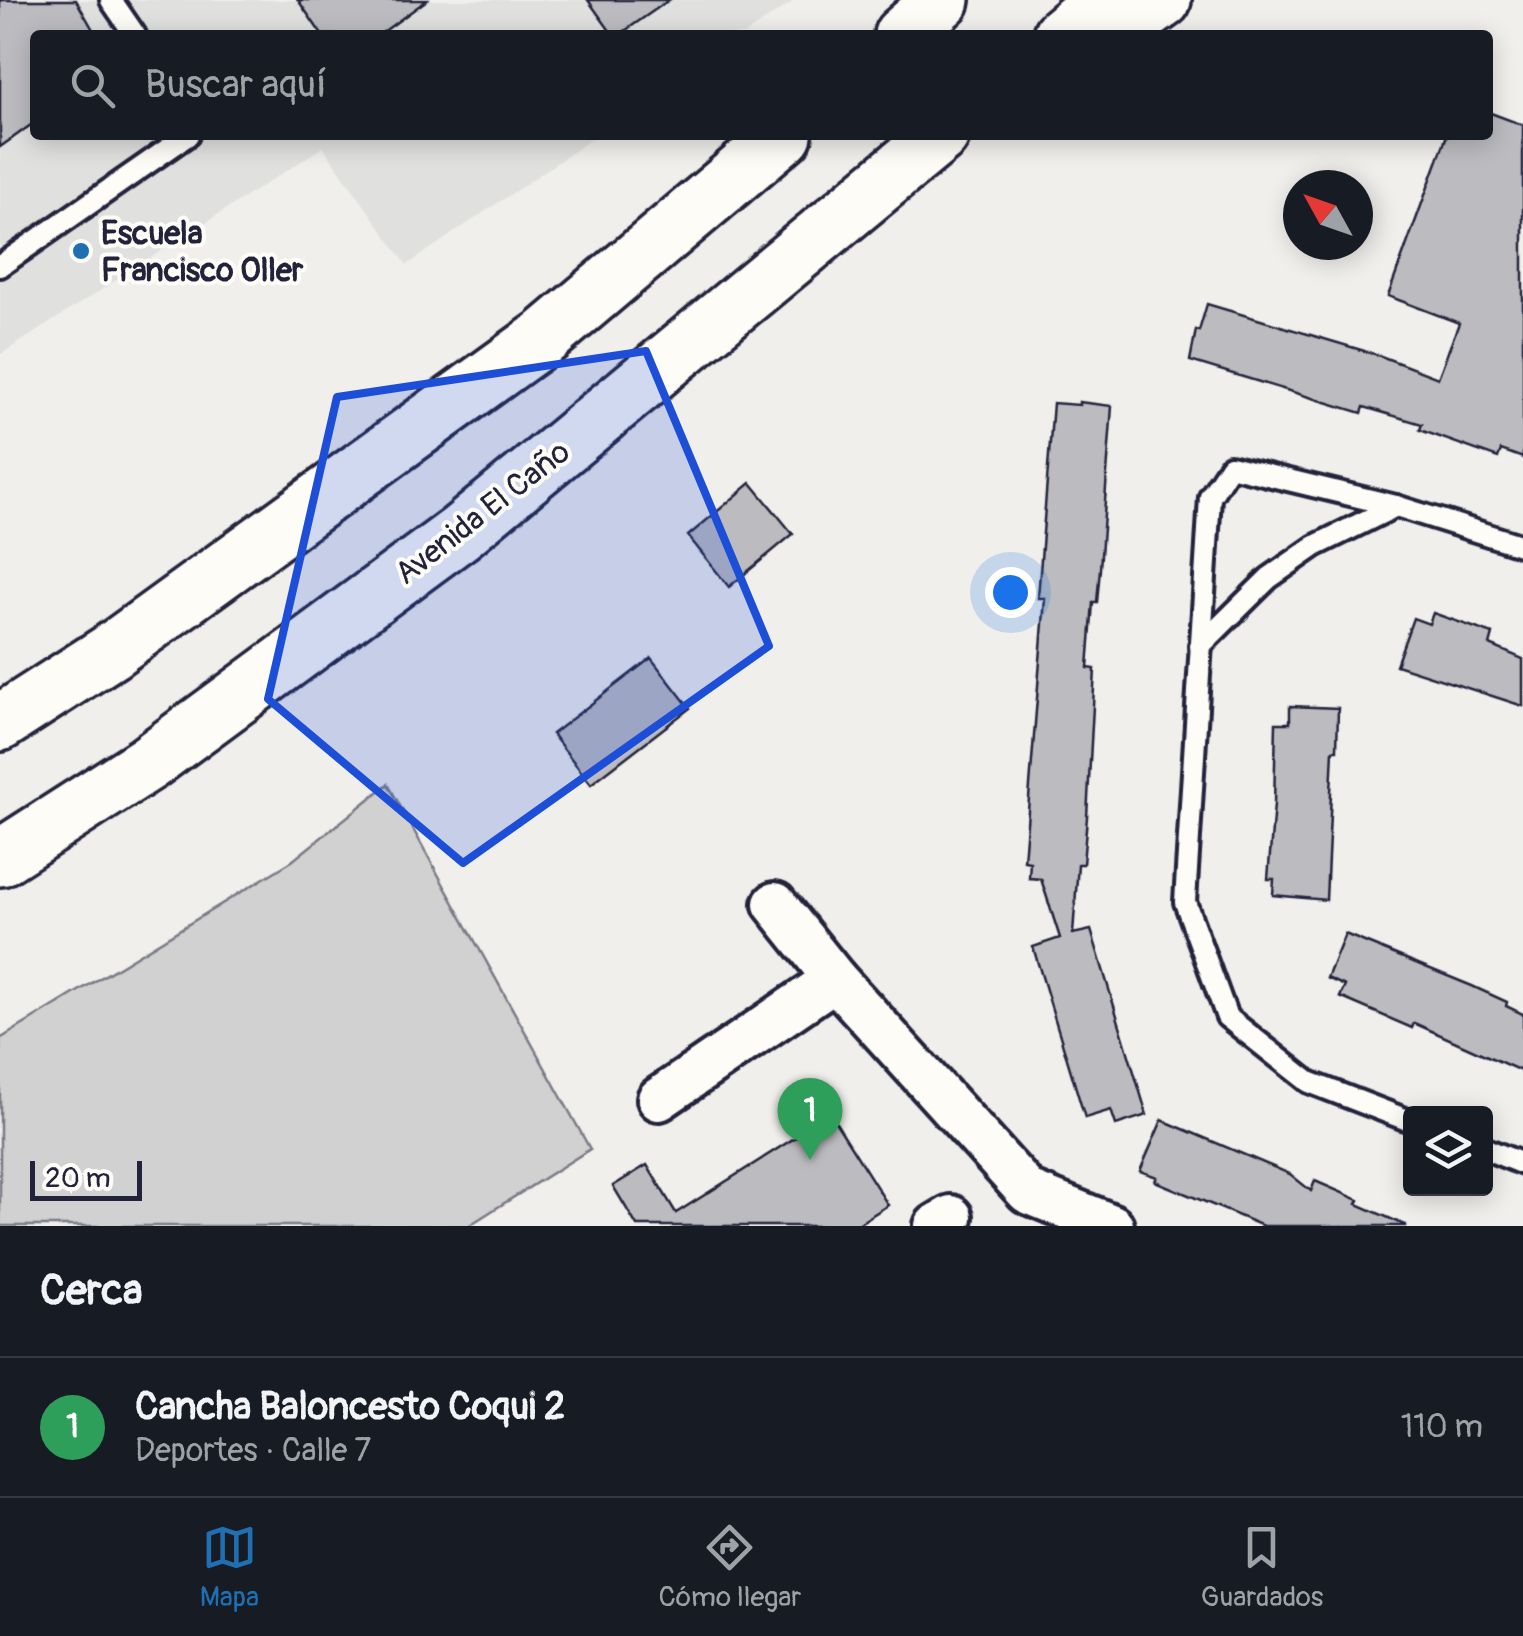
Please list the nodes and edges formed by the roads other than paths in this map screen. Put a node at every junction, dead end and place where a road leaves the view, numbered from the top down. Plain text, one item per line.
1 (111, 0) edge
2 (942, 0) edge
3 (1104, 0) edge
4 (1163, 0) edge
5 (132, 30) edge
6 (908, 30) edge
7 (1067, 30) edge
8 (1122, 30) edge
9 (181, 140) edge
10 (778, 140) edge
11 (947, 140) edge
12 (922, 151) edge
13 (0, 266) edge
14 (1396, 506) junction
15 (1523, 546) edge
16 (1200, 646) junction
17 (0, 723) edge
18 (0, 858) edge
19 (775, 904) dead end
20 (835, 979) junction
21 (659, 1099) dead end
22 (1403, 1117) edge
23 (1493, 1152) edge
24 (1523, 1164) edge
25 (1112, 1226) edge

1 - 5 lane
2 - 6 highway
3 - 7 highway
4 - 8 highway
9 - 13 lane
10 - 17 highway
11 - 12 highway, Avenida El Caño
12 - 18 highway, Avenida El Caño
14 - 15 lane
14 - 16 lane
14 - 16 lane
16 - 22 lane
19 - 20 street
20 - 21 street
20 - 25 street
23 - 24 lane

